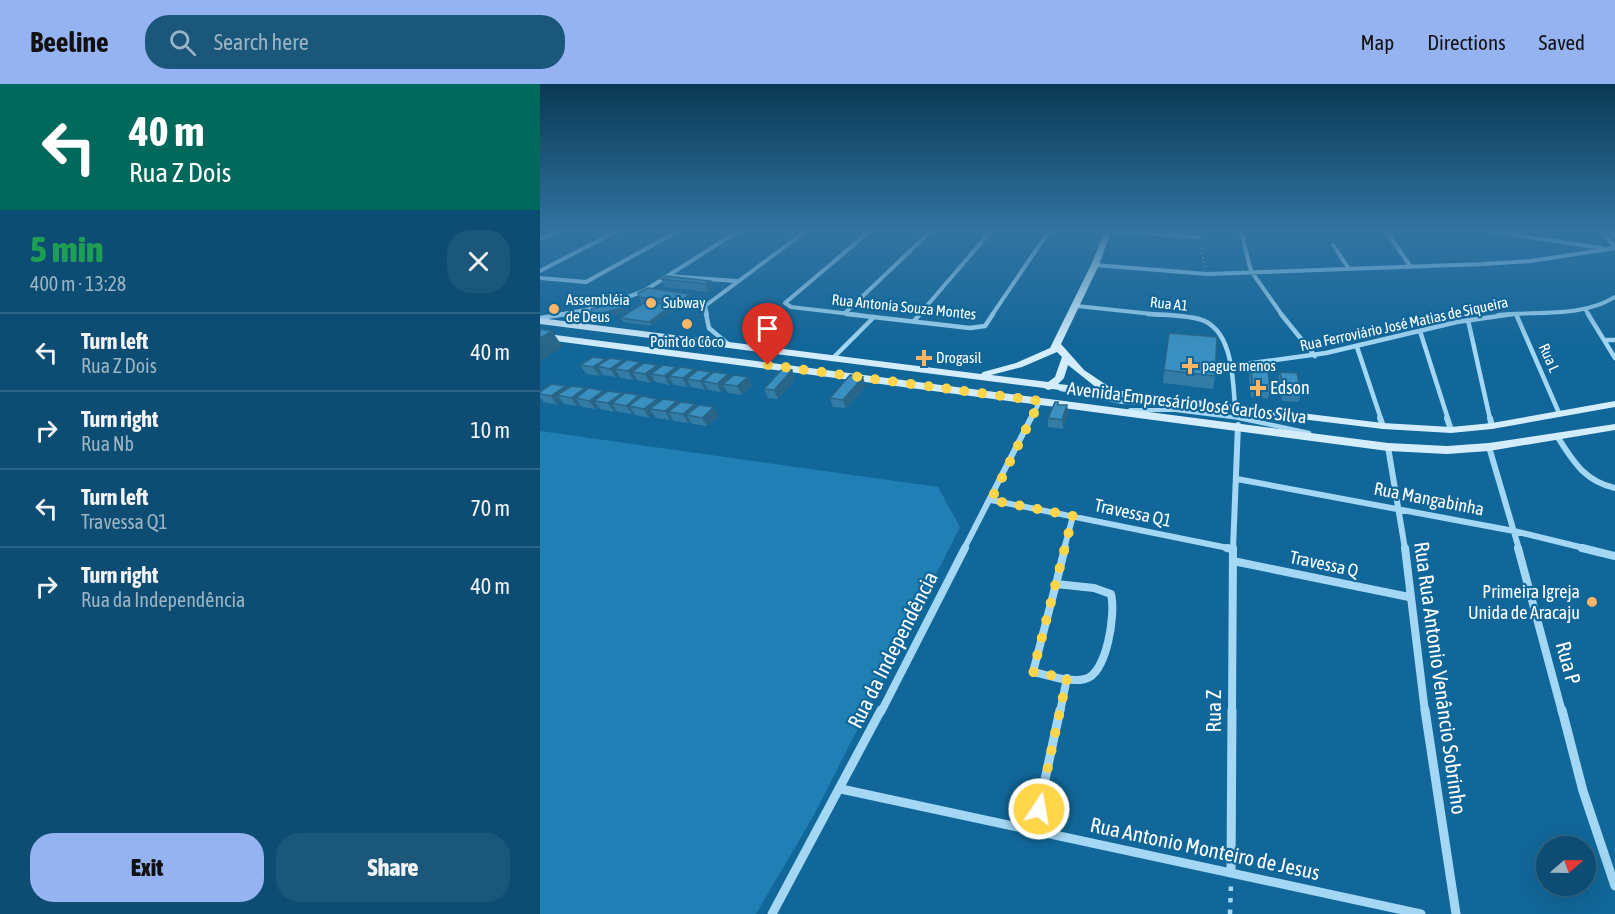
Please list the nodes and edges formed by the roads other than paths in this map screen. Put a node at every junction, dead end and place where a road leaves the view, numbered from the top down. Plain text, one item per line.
1 (608, 270) edge
2 (678, 270) edge
3 (753, 270) edge
4 (824, 270) edge
5 (890, 270) edge
6 (958, 270) edge
7 (1023, 270) edge
8 (1093, 270) edge
9 (1154, 270) edge
10 (1313, 270) edge
11 (1251, 271) junction
12 (668, 276) junction
13 (540, 278) edge
14 (737, 281) junction
15 (1615, 297) edge
16 (1077, 306) junction
17 (1585, 309) junction
18 (845, 313) junction
19 (1516, 313) junction
20 (874, 317) junction
21 (540, 319) edge
22 (1468, 320) junction
23 (914, 321) junction
24 (1420, 331) junction
25 (540, 336) edge
26 (1604, 340) junction
27 (1615, 340) edge
28 (728, 344) junction
29 (1358, 347) junction
30 (1056, 348) junction
31 (1315, 356) junction
32 (1615, 357) edge
33 (1066, 358) junction
34 (832, 359) junction
35 (1231, 366) junction
36 (978, 376) junction
37 (1049, 385) junction
38 (1116, 394) junction
39 (1040, 401) junction
40 (1197, 403) junction
41 (1615, 405) edge
42 (1235, 408) junction
43 (1125, 411) junction
44 (1559, 413) junction
45 (1238, 425) junction
46 (1383, 426) junction
47 (1492, 426) junction
48 (1615, 426) edge
49 (1451, 430) junction
50 (1557, 436) junction
51 (1326, 438) junction
52 (1388, 447) junction
53 (1489, 447) junction
54 (1237, 478) junction
55 (1615, 488) edge
56 (991, 500) junction
57 (1397, 508) junction
58 (1073, 516) junction
59 (1514, 531) junction
60 (1233, 549) junction
61 (1615, 556) edge
62 (1233, 561) junction
63 (1055, 584) junction
64 (1409, 597) junction
65 (1067, 678) junction
66 (841, 789) junction
67 (1034, 830) junction
68 (1231, 872) junction
69 (1615, 886) edge
70 (772, 914) edge
71 (1421, 914) edge
72 (1456, 914) edge

1 - 13 street
2 - 12 street
3 - 14 street
4 - 18 street, Rua Antonia Souza Montes
5 - 18 street
6 - 23 street
7 - 23 street, Rua Antonia Souza Montes
8 - 16 main road
9 - 11 street
10 - 11 street
11 - 31 street
12 - 14 street
12 - 21 street
14 - 28 street
15 - 17 street, Rua Ferroviário José Matias de Siqueira
16 - 30 main road
16 - 35 street, Rua A1
17 - 19 street, Rua Ferroviário José Matias de Siqueira
17 - 26 street
18 - 20 street, Rua Antonia Souza Montes
19 - 22 street, Rua Ferroviário José Matias de Siqueira
19 - 44 street, Rua L
20 - 23 street, Rua Antonia Souza Montes
20 - 34 street
21 - 28 main road, Avenida Empresário José Carlos Silva
22 - 24 street, Rua Ferroviário José Matias de Siqueira
22 - 47 street
24 - 29 street, Rua Ferroviário José Matias de Siqueira
24 - 49 street
25 - 39 main road, Avenida Empresário José Carlos Silva
26 - 27 street
26 - 32 street
28 - 34 main road, Avenida Empresário José Carlos Silva
29 - 31 street, Rua Ferroviário José Matias de Siqueira
29 - 46 street
30 - 33 main road
30 - 36 main road
31 - 35 street, Rua Ferroviário José Matias de Siqueira
33 - 37 main road
33 - 38 main road
34 - 36 main road, Avenida Empresário José Carlos Silva
35 - 42 street, Rua A1
36 - 37 main road, Avenida Empresário José Carlos Silva
37 - 38 main road, Avenida Empresário José Carlos Silva
37 - 39 main road
37 - 40 lane
38 - 40 main road, Avenida Empresário José Carlos Silva
39 - 43 main road, Avenida Empresário José Carlos Silva
39 - 56 street, Rua da Independência
40 - 42 main road, Avenida Empresário José Carlos Silva
41 - 44 main road, Avenida Empresário José Carlos Silva
42 - 46 main road, Avenida Empresário José Carlos Silva
43 - 45 main road, Avenida Empresário José Carlos Silva
43 - 51 lane
44 - 47 main road, Avenida Empresário José Carlos Silva
45 - 51 main road, Avenida Empresário José Carlos Silva
45 - 54 street
46 - 49 main road, Avenida Empresário José Carlos Silva
47 - 49 main road, Avenida Empresário José Carlos Silva
48 - 50 main road, Avenida Empresário José Carlos Silva
50 - 53 main road, Avenida Empresário José Carlos Silva
50 - 55 street
51 - 52 main road, Avenida Empresário José Carlos Silva
52 - 53 main road, Avenida Empresário José Carlos Silva
52 - 57 street, Rua Rua Antonio Venâncio Sobrinho
53 - 59 street, Rua P
54 - 57 street, Rua Mangabinha
54 - 60 street
56 - 58 street, Travessa Q1
56 - 66 street, Rua da Independência
57 - 59 street, Rua Mangabinha
57 - 64 street, Rua Rua Antonio Venâncio Sobrinho
58 - 60 street, Travessa Q1
58 - 63 street
59 - 61 street, Rua Mangabinha
59 - 69 street, Rua P
60 - 62 street, Rua Z
62 - 64 street, Travessa Q
62 - 68 street, Rua Z
63 - 65 street
63 - 65 street
64 - 72 street, Rua Rua Antonio Venâncio Sobrinho
65 - 67 street
66 - 67 street, Rua Antonio Monteiro de Jesus
66 - 70 street, Rua da Independência
67 - 68 street, Rua Antonio Monteiro de Jesus
68 - 71 street, Rua Antonio Monteiro de Jesus

